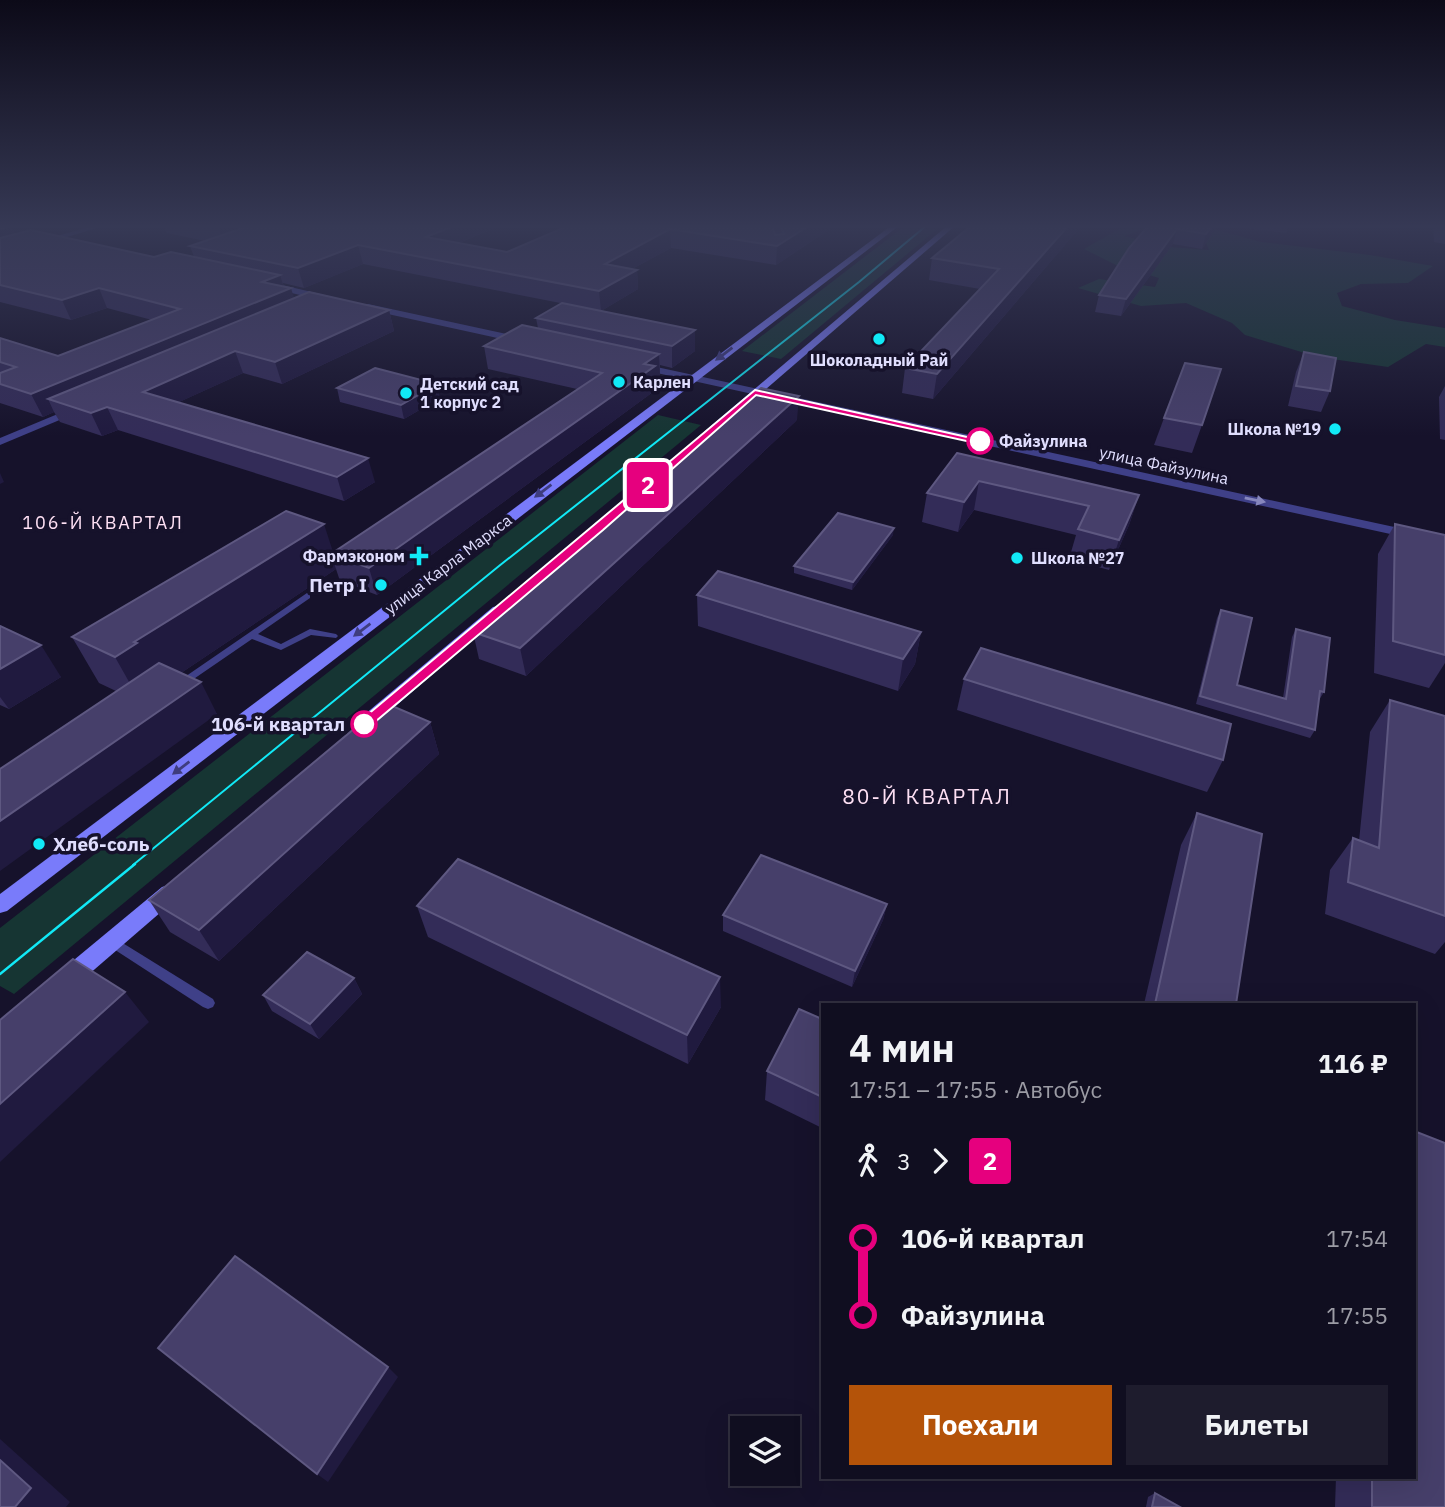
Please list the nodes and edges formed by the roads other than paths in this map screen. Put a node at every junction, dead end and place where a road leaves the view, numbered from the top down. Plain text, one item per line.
1 (315, 295) edge
2 (802, 295) edge
3 (869, 295) edge
4 (332, 299) junction
5 (345, 302) edge
6 (357, 305) edge
7 (316, 306) edge
8 (531, 343) edge
9 (630, 365) edge
10 (692, 378) junction
11 (755, 392) junction
12 (85, 405) edge
13 (0, 442) edge
14 (691, 448) edge
15 (1445, 542) edge
16 (307, 596) dead end
17 (513, 598) edge
18 (251, 635) junction
19 (333, 636) dead end
20 (174, 688) edge
21 (354, 733) edge
22 (186, 878) edge
23 (0, 905) edge
24 (113, 942) junction
25 (51, 992) edge
26 (208, 1003) dead end

1 - 4 street
2 -> 10 main road, улица Карла Маркса
3 - 11 main road
4 - 5 street
4 - 7 street
6 - 8 street
9 - 10 street, улица Файзулина
10 - 11 street, улица Файзулина
10 -> 23 main road, улица Карла Маркса
11 - 14 main road
11 -> 15 street, улица Файзулина
12 - 13 street
16 - 18 lane
17 - 21 main road
18 - 19 lane
18 - 20 lane
22 - 24 main road
24 - 25 main road
24 - 26 lane

